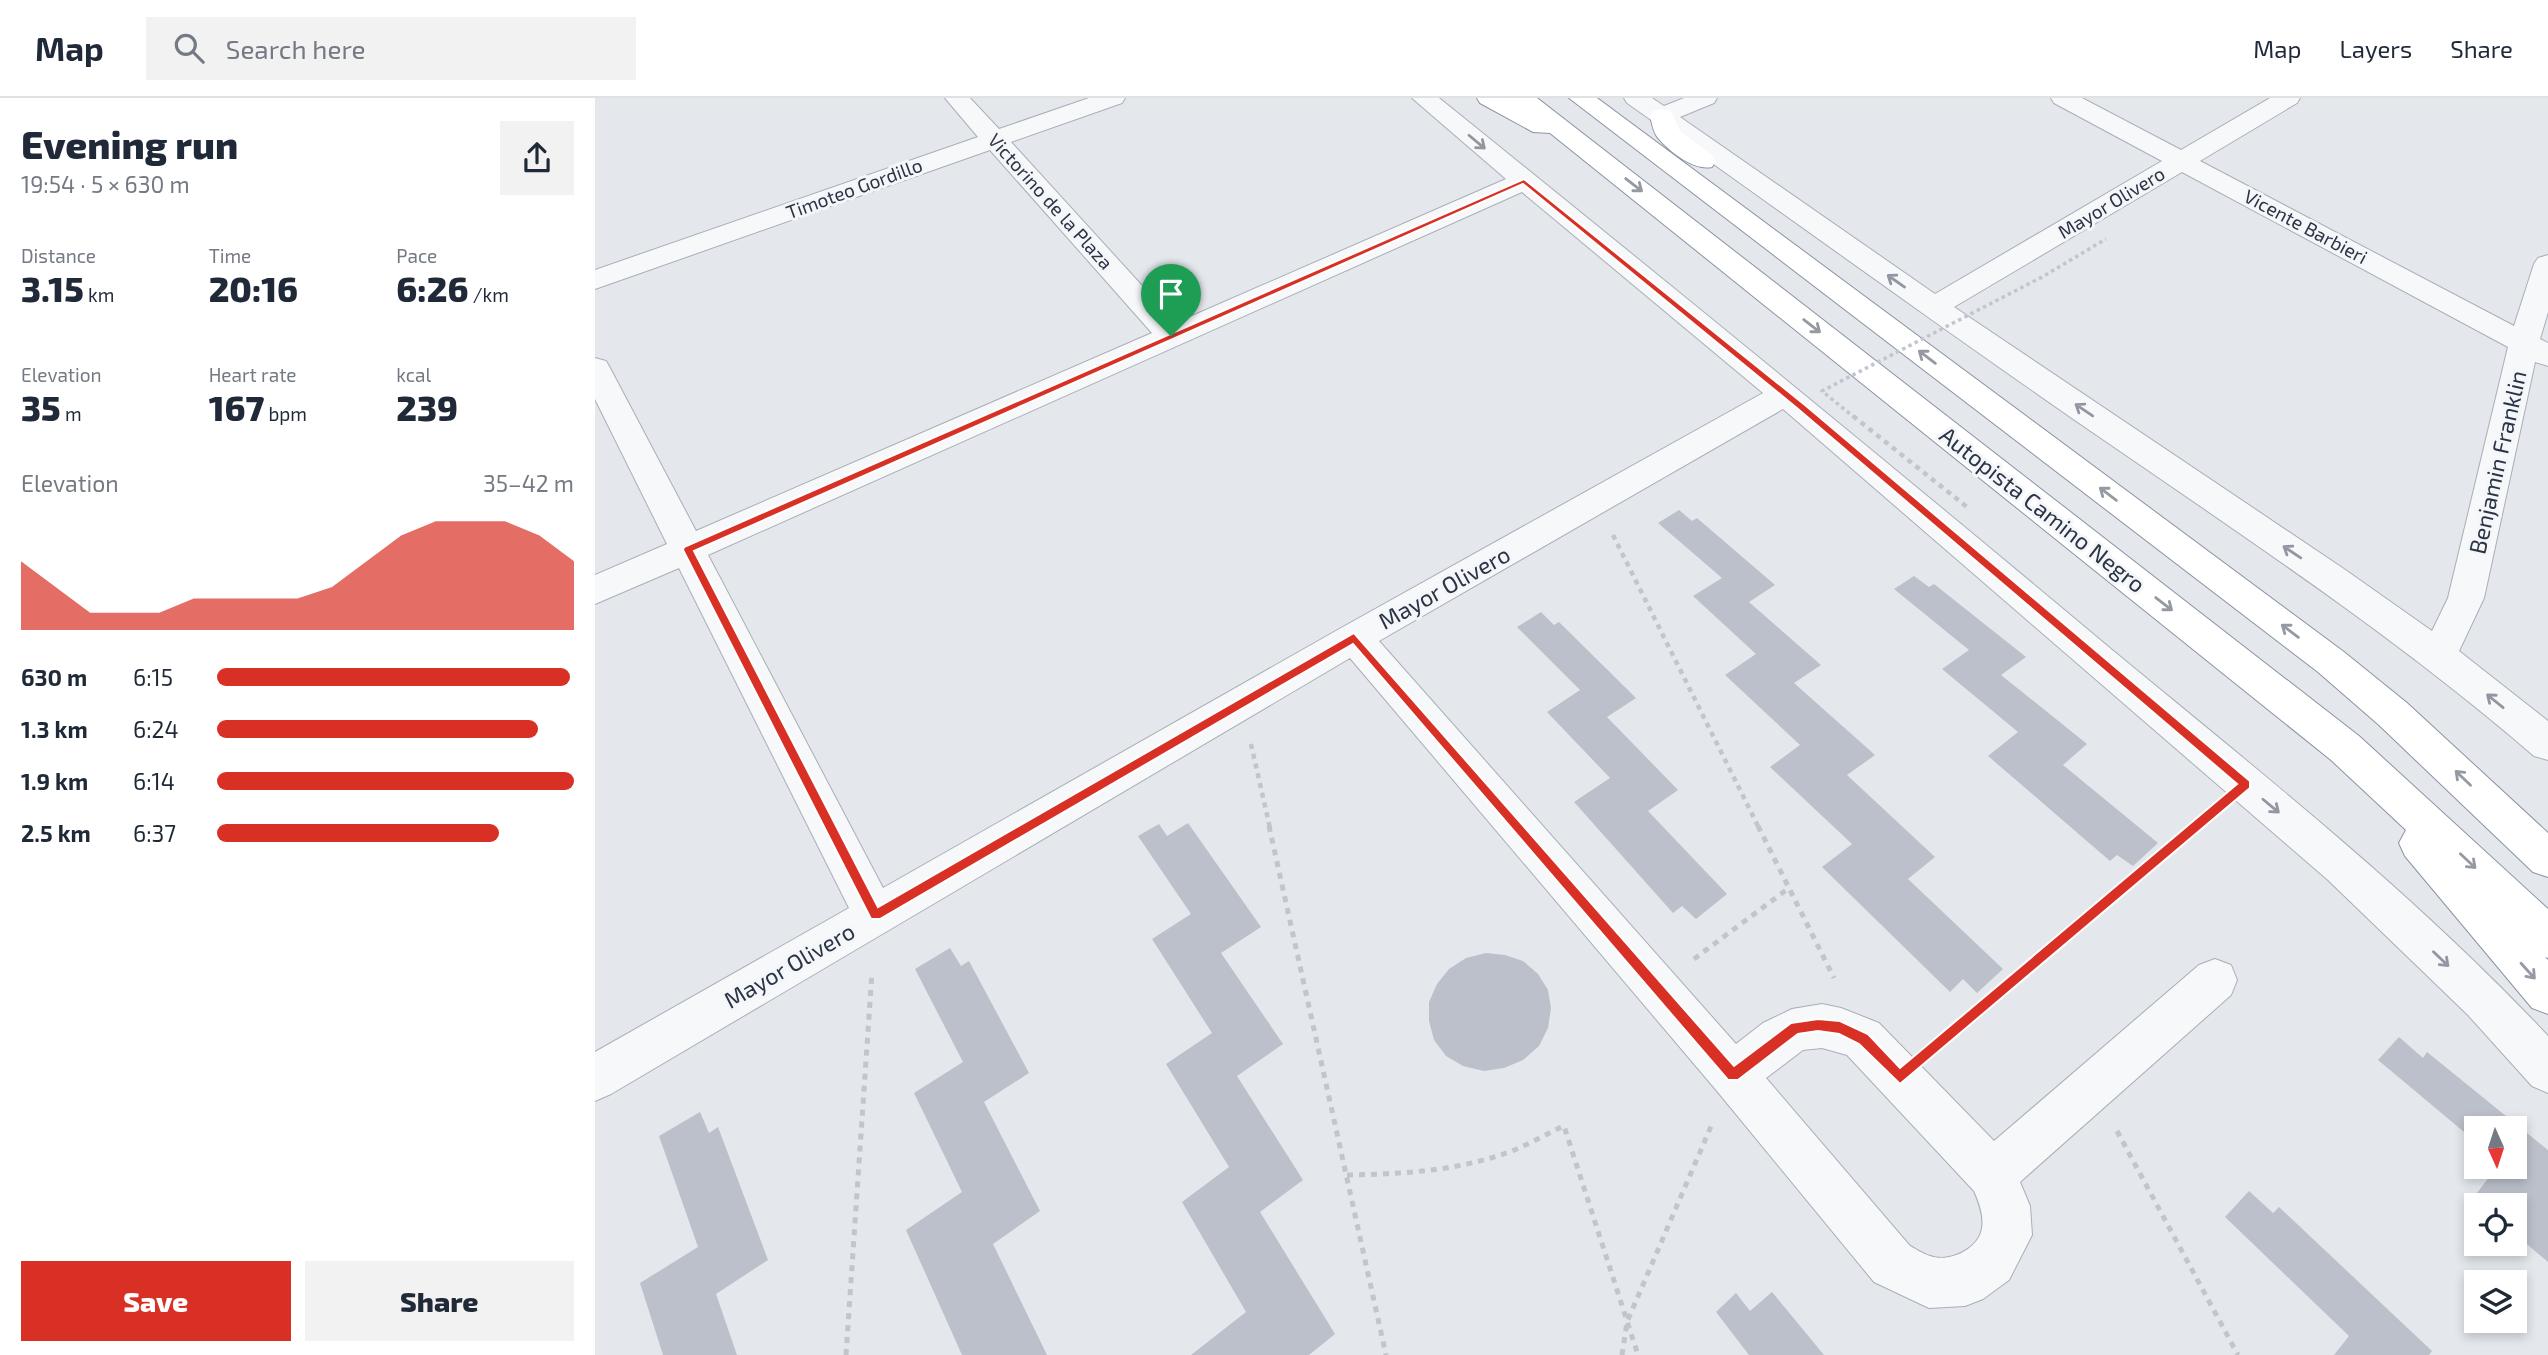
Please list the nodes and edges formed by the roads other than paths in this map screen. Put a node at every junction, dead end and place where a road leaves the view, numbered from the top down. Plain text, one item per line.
1 (957, 98) edge
2 (1113, 98) edge
3 (1425, 98) edge
4 (1489, 98) edge
5 (1522, 98) edge
6 (1581, 98) edge
7 (1636, 98) edge
8 (1705, 98) edge
9 (2063, 98) edge
10 (2288, 98) edge
11 (1662, 116) junction
12 (995, 138) junction
13 (1597, 156) junction
14 (2183, 160) junction
15 (1524, 181) junction
16 (2548, 264) edge
17 (595, 280) edge
18 (1933, 307) junction
19 (1875, 318) junction
20 (1171, 336) junction
21 (2536, 349) edge
22 (595, 368) edge
23 (1785, 394) junction
24 (688, 550) junction
25 (595, 590) edge
26 (1354, 638) junction
27 (2438, 656) junction
28 (2548, 744) edge
29 (2345, 748) junction
30 (2548, 859) edge
31 (876, 915) junction
32 (2548, 938) edge
33 (2215, 981) dead end
34 (2548, 993) edge
35 (2548, 1070) edge
36 (1733, 1075) junction
37 (595, 1078) edge
38 (1992, 1174) junction

1 - 12 street, Victorino de la Plaza
2 - 12 street, Timoteo Gordillo
3 -> 15 street
4 - 13 highway
5 - 13 highway, Autopista Camino Negro
6 - 19 highway
7 - 11 street
8 - 11 street
9 - 14 street, Vicente Barbieri
10 - 14 street, Mayor Olivero
18 -> 11 street
11 - 19 highway
12 - 17 street, Timoteo Gordillo
12 - 20 street, Victorino de la Plaza
13 -> 29 highway, Autopista Camino Negro
14 - 18 street, Mayor Olivero
14 - 21 street, Vicente Barbieri
15 - 20 street
15 - 23 street
16 - 21 street, Benjamin Franklin
27 -> 18 street
30 -> 19 highway
20 - 24 street
21 - 27 street, Benjamin Franklin
22 - 24 street
23 - 26 street, Mayor Olivero
23 -> 35 street
24 - 25 street
24 - 31 street
26 - 31 street, Mayor Olivero
26 - 36 street
28 -> 27 street
29 -> 32 highway, Autopista Camino Negro
29 -> 34 highway
31 - 37 street, Mayor Olivero
33 - 38 street
36 - 38 street
36 - 38 street

